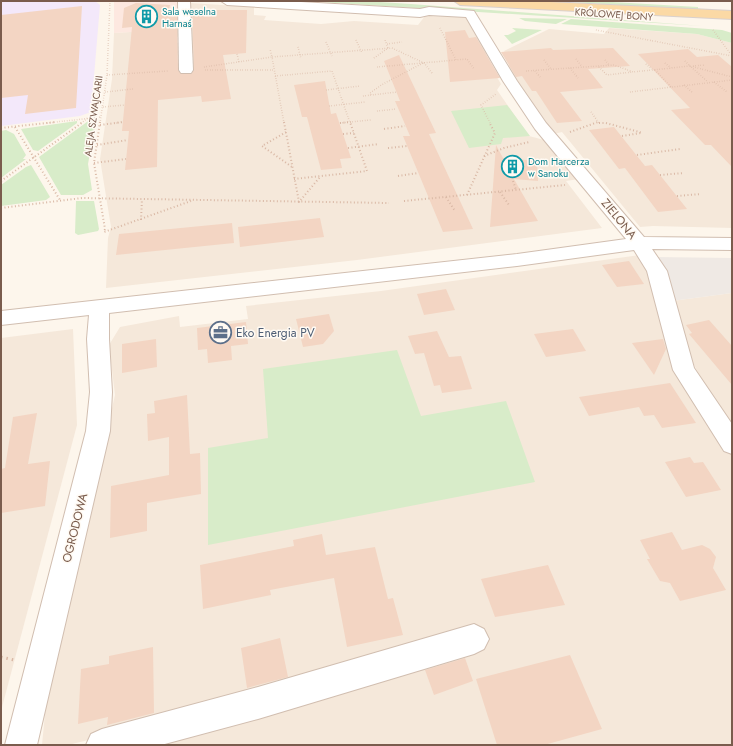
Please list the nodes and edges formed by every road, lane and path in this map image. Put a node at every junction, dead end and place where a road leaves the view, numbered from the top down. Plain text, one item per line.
1 (110, 1) edge
2 (184, 1) edge
3 (227, 1) edge
4 (460, 1) edge
5 (497, 3) junction
6 (731, 17) edge
7 (709, 24) junction
8 (439, 26) dead end
9 (732, 26) edge
10 (596, 30) dead end
11 (356, 40) dead end
12 (385, 40) dead end
13 (326, 42) dead end
14 (402, 42) dead end
15 (387, 44) junction
16 (298, 47) dead end
17 (388, 48) junction
18 (270, 49) dead end
19 (361, 50) junction
20 (330, 52) junction
21 (362, 53) dead end
22 (237, 54) dead end
23 (300, 55) junction
24 (731, 55) edge
25 (332, 56) dead end
26 (272, 57) junction
27 (374, 58) dead end
28 (301, 59) dead end
29 (576, 59) dead end
30 (456, 60) junction
31 (544, 60) dead end
32 (605, 60) dead end
33 (685, 61) dead end
34 (207, 62) dead end
35 (238, 62) junction
36 (424, 63) junction
37 (665, 63) dead end
38 (646, 64) dead end
39 (610, 65) junction
40 (705, 65) dead end
41 (208, 66) junction
42 (599, 66) junction
43 (690, 66) junction
44 (377, 67) dead end
45 (582, 67) junction
46 (570, 68) junction
47 (671, 68) junction
48 (474, 69) dead end
49 (552, 69) junction
50 (186, 70) joint
51 (535, 70) junction
52 (654, 70) junction
53 (633, 72) junction
54 (432, 73) dead end
55 (523, 74) dead end
56 (275, 76) junction
57 (732, 77) edge
58 (541, 78) dead end
59 (578, 78) dead end
60 (732, 80) edge
61 (708, 82) junction
62 (714, 82) junction
63 (684, 85) junction
64 (360, 86) dead end
65 (133, 88) dead end
66 (673, 88) junction
67 (338, 89) junction
68 (326, 90) dead end
69 (500, 91) dead end
70 (105, 92) junction
71 (397, 92) dead end
72 (630, 92) dead end
73 (727, 92) dead end
74 (693, 93) dead end
75 (371, 95) junction
76 (363, 96) dead end
77 (365, 102) dead end
78 (125, 105) dead end
79 (343, 105) junction
80 (330, 106) dead end
81 (103, 107) junction
82 (396, 109) dead end
83 (377, 111) dead end
84 (591, 112) dead end
85 (101, 116) junction
86 (88, 118) junction
87 (371, 120) dead end
88 (123, 122) dead end
89 (350, 122) junction
90 (340, 123) dead end
91 (599, 123) junction
92 (100, 124) junction
93 (1, 125) edge
94 (405, 126) dead end
95 (14, 127) junction
96 (2, 128) edge
97 (384, 129) dead end
98 (286, 132) junction
99 (354, 133) junction
100 (568, 133) dead end
101 (343, 134) dead end
102 (622, 136) dead end
103 (128, 140) dead end
104 (532, 141) dead end
105 (379, 144) dead end
106 (97, 145) junction
107 (359, 146) junction
108 (407, 146) dead end
109 (348, 148) dead end
110 (388, 148) dead end
111 (680, 150) dead end
112 (637, 155) dead end
113 (484, 156) junction
114 (33, 158) junction
115 (126, 159) dead end
116 (94, 163) junction
117 (292, 168) junction
118 (418, 173) dead end
119 (684, 173) dead end
120 (660, 175) dead end
121 (398, 176) dead end
122 (320, 177) junction
123 (294, 179) junction
124 (1, 181) edge
125 (513, 181) dead end
126 (588, 182) junction
127 (516, 190) junction
128 (500, 192) junction
129 (701, 194) dead end
130 (467, 195) junction
131 (677, 196) dead end
132 (446, 197) junction
133 (100, 198) junction
134 (142, 199) junction
135 (60, 200) junction
136 (193, 200) junction
137 (404, 201) dead end
138 (299, 202) junction
139 (389, 203) dead end
140 (509, 205) dead end
141 (1, 208) edge
142 (455, 211) dead end
143 (141, 220) junction
144 (732, 244) edge
145 (642, 248) junction
146 (99, 308) junction
147 (1, 318) edge
148 (732, 444) edge
149 (474, 640) dead end
150 (1, 657) edge
151 (19, 661) dead end
152 (21, 745) edge
153 (102, 745) edge

1 - 70 path, ALEJA SZWAJCARII
2 - 50 street
3 - 126 street, ZIELONA
4 - 5 main road, KRÓLOWEJ BONY
5 - 6 main road, KRÓLOWEJ BONY
5 - 7 main road, KRÓLOWEJ BONY
6 - 7 main road, KRÓLOWEJ BONY
7 - 9 main road
7 - 24 path
8 - 30 path
10 - 24 path
11 - 19 path
12 - 15 path
13 - 20 path
14 - 15 path
15 - 17 path
16 - 23 path
17 - 19 path
17 - 27 path
17 - 36 path
18 - 26 path
19 - 20 path
19 - 21 path
20 - 23 path
20 - 25 path
22 - 35 path
23 - 26 path
23 - 28 path
26 - 35 path
26 - 56 path
29 - 45 path
30 - 36 path
30 - 48 path
31 - 49 path
32 - 39 path
33 - 43 path
34 - 41 path
35 - 41 path
36 - 44 path
36 - 54 path
36 - 75 path
37 - 47 path
38 - 52 path
39 - 42 path
39 - 53 path
40 - 43 path
41 - 50 path
42 - 45 path
42 - 53 path
43 - 47 path
43 - 57 path
43 - 61 path
45 - 46 path
46 - 49 path
46 - 59 path
47 - 52 path
49 - 51 path
51 - 55 path
51 - 58 path
52 - 53 path
52 - 66 path
56 - 67 path
56 - 98 path
60 - 62 path
61 - 62 path
61 - 63 path
62 - 73 path
63 - 66 path
63 - 74 path
64 - 67 path
65 - 70 path
66 - 72 path
67 - 68 path
67 - 79 path
69 - 113 path
70 - 81 path, ALEJA SZWAJCARII
71 - 75 path
75 - 76 path
77 - 79 path
78 - 81 path
79 - 80 path
79 - 89 path
81 - 85 path, ALEJA SZWAJCARII
82 - 83 path
84 - 91 path
85 - 86 path
85 - 92 path, ALEJA SZWAJCARII
86 - 95 path
86 - 114 path
87 - 89 path
88 - 92 path
89 - 90 path
89 - 99 path
91 - 100 path
91 - 102 path
92 - 106 path, ALEJA SZWAJCARII
93 - 96 path
94 - 97 path
95 - 96 path
95 - 114 path
98 - 117 path
98 - 117 path
99 - 101 path
99 - 107 path
103 - 106 path
104 - 113 path
105 - 107 path
106 - 116 path, ALEJA SZWAJCARII
107 - 109 path
107 - 122 path
108 - 110 path
111 - 112 path
113 - 130 path
114 - 124 path
114 - 135 path
115 - 116 path
116 - 133 path, ALEJA SZWAJCARII
117 - 123 path
118 - 121 path
119 - 120 path
122 - 123 path
122 - 138 path
123 - 138 path
125 - 127 path
126 - 127 path
126 - 145 street, ZIELONA
127 - 128 path
128 - 130 path
128 - 140 path
129 - 131 path
130 - 132 path
132 - 137 path
132 - 142 path
133 - 134 path
133 - 135 path
133 - 143 path, ALEJA SZWAJCARII
134 - 136 path
134 - 143 path
135 - 141 path
136 - 138 path
136 - 143 path
138 - 139 path
144 - 145 street
145 - 146 street
145 - 148 street, ZIELONA
146 - 147 street
146 - 152 street, OGRODOWA
149 - 153 street
150 - 151 path

